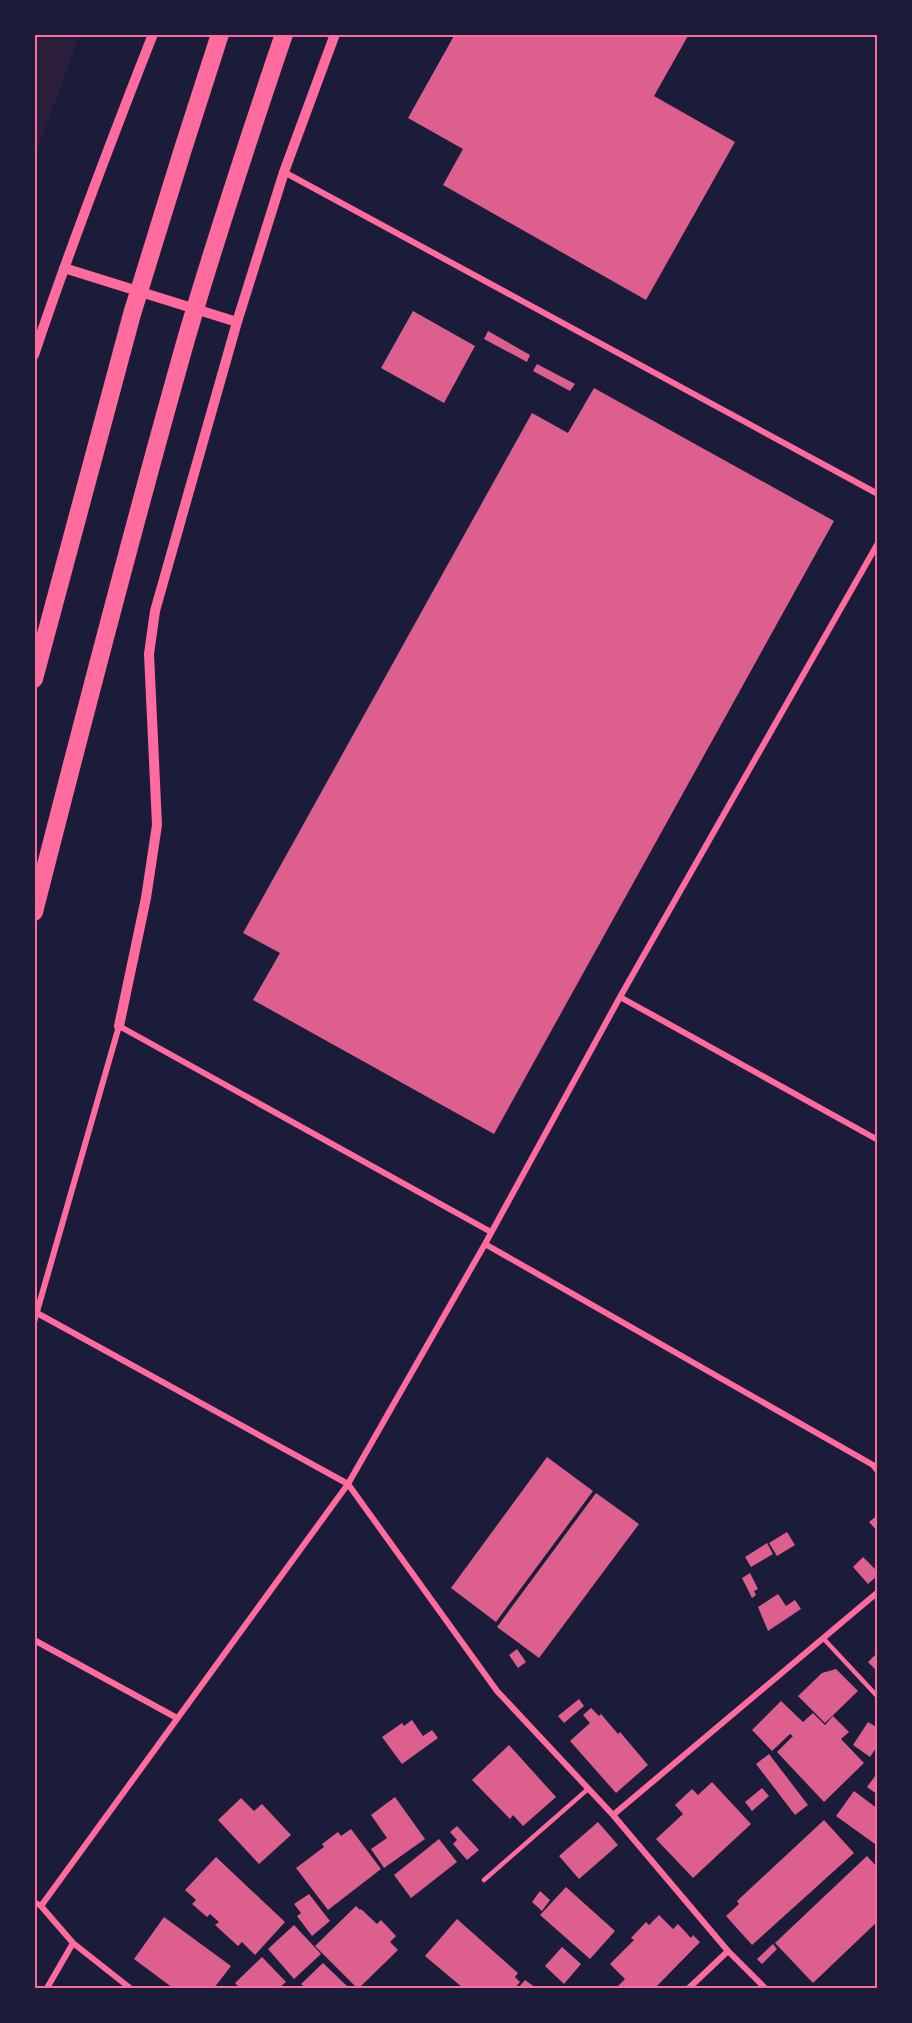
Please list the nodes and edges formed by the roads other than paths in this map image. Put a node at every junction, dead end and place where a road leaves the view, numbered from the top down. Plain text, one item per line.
1 (153, 34) edge
2 (220, 34) edge
3 (284, 34) edge
4 (335, 34) edge
5 (284, 172) junction
6 (63, 268) junction
7 (237, 322) junction
8 (34, 355) edge
9 (878, 494) edge
10 (878, 543) edge
11 (34, 679) edge
12 (34, 912) edge
13 (620, 997) junction
14 (119, 1026) junction
15 (878, 1140) edge
16 (491, 1232) junction
17 (485, 1244) junction
18 (37, 1312) junction
19 (34, 1322) edge
20 (878, 1471) edge
21 (348, 1484) junction
22 (878, 1592) edge
23 (823, 1638) junction
24 (34, 1640) edge
25 (878, 1697) edge
26 (177, 1718) junction
27 (588, 1788) junction
28 (614, 1815) junction
29 (484, 1880) dead end
30 (38, 1904) edge
31 (73, 1943) junction
32 (728, 1951) junction
33 (47, 1989) edge
34 (130, 1989) edge
35 (689, 1989) edge
36 (765, 1989) edge

1 - 6 street
2 - 11 highway
3 - 12 highway
4 - 5 street
5 - 7 street
5 - 9 street
6 - 7 street
6 - 8 street
7 - 14 street
10 - 13 street
13 - 15 street
13 - 16 street
14 - 16 street
14 - 18 street
16 - 17 street
17 - 20 street
17 - 21 street
18 - 19 street
18 - 21 street
21 - 26 street
21 - 27 street
22 - 23 street
23 - 25 lane
23 - 28 street
24 - 26 street
26 - 30 street
27 - 28 street
27 - 29 lane
28 - 32 street
30 - 31 street
31 - 33 street
31 - 34 street
32 - 35 street
32 - 36 street

